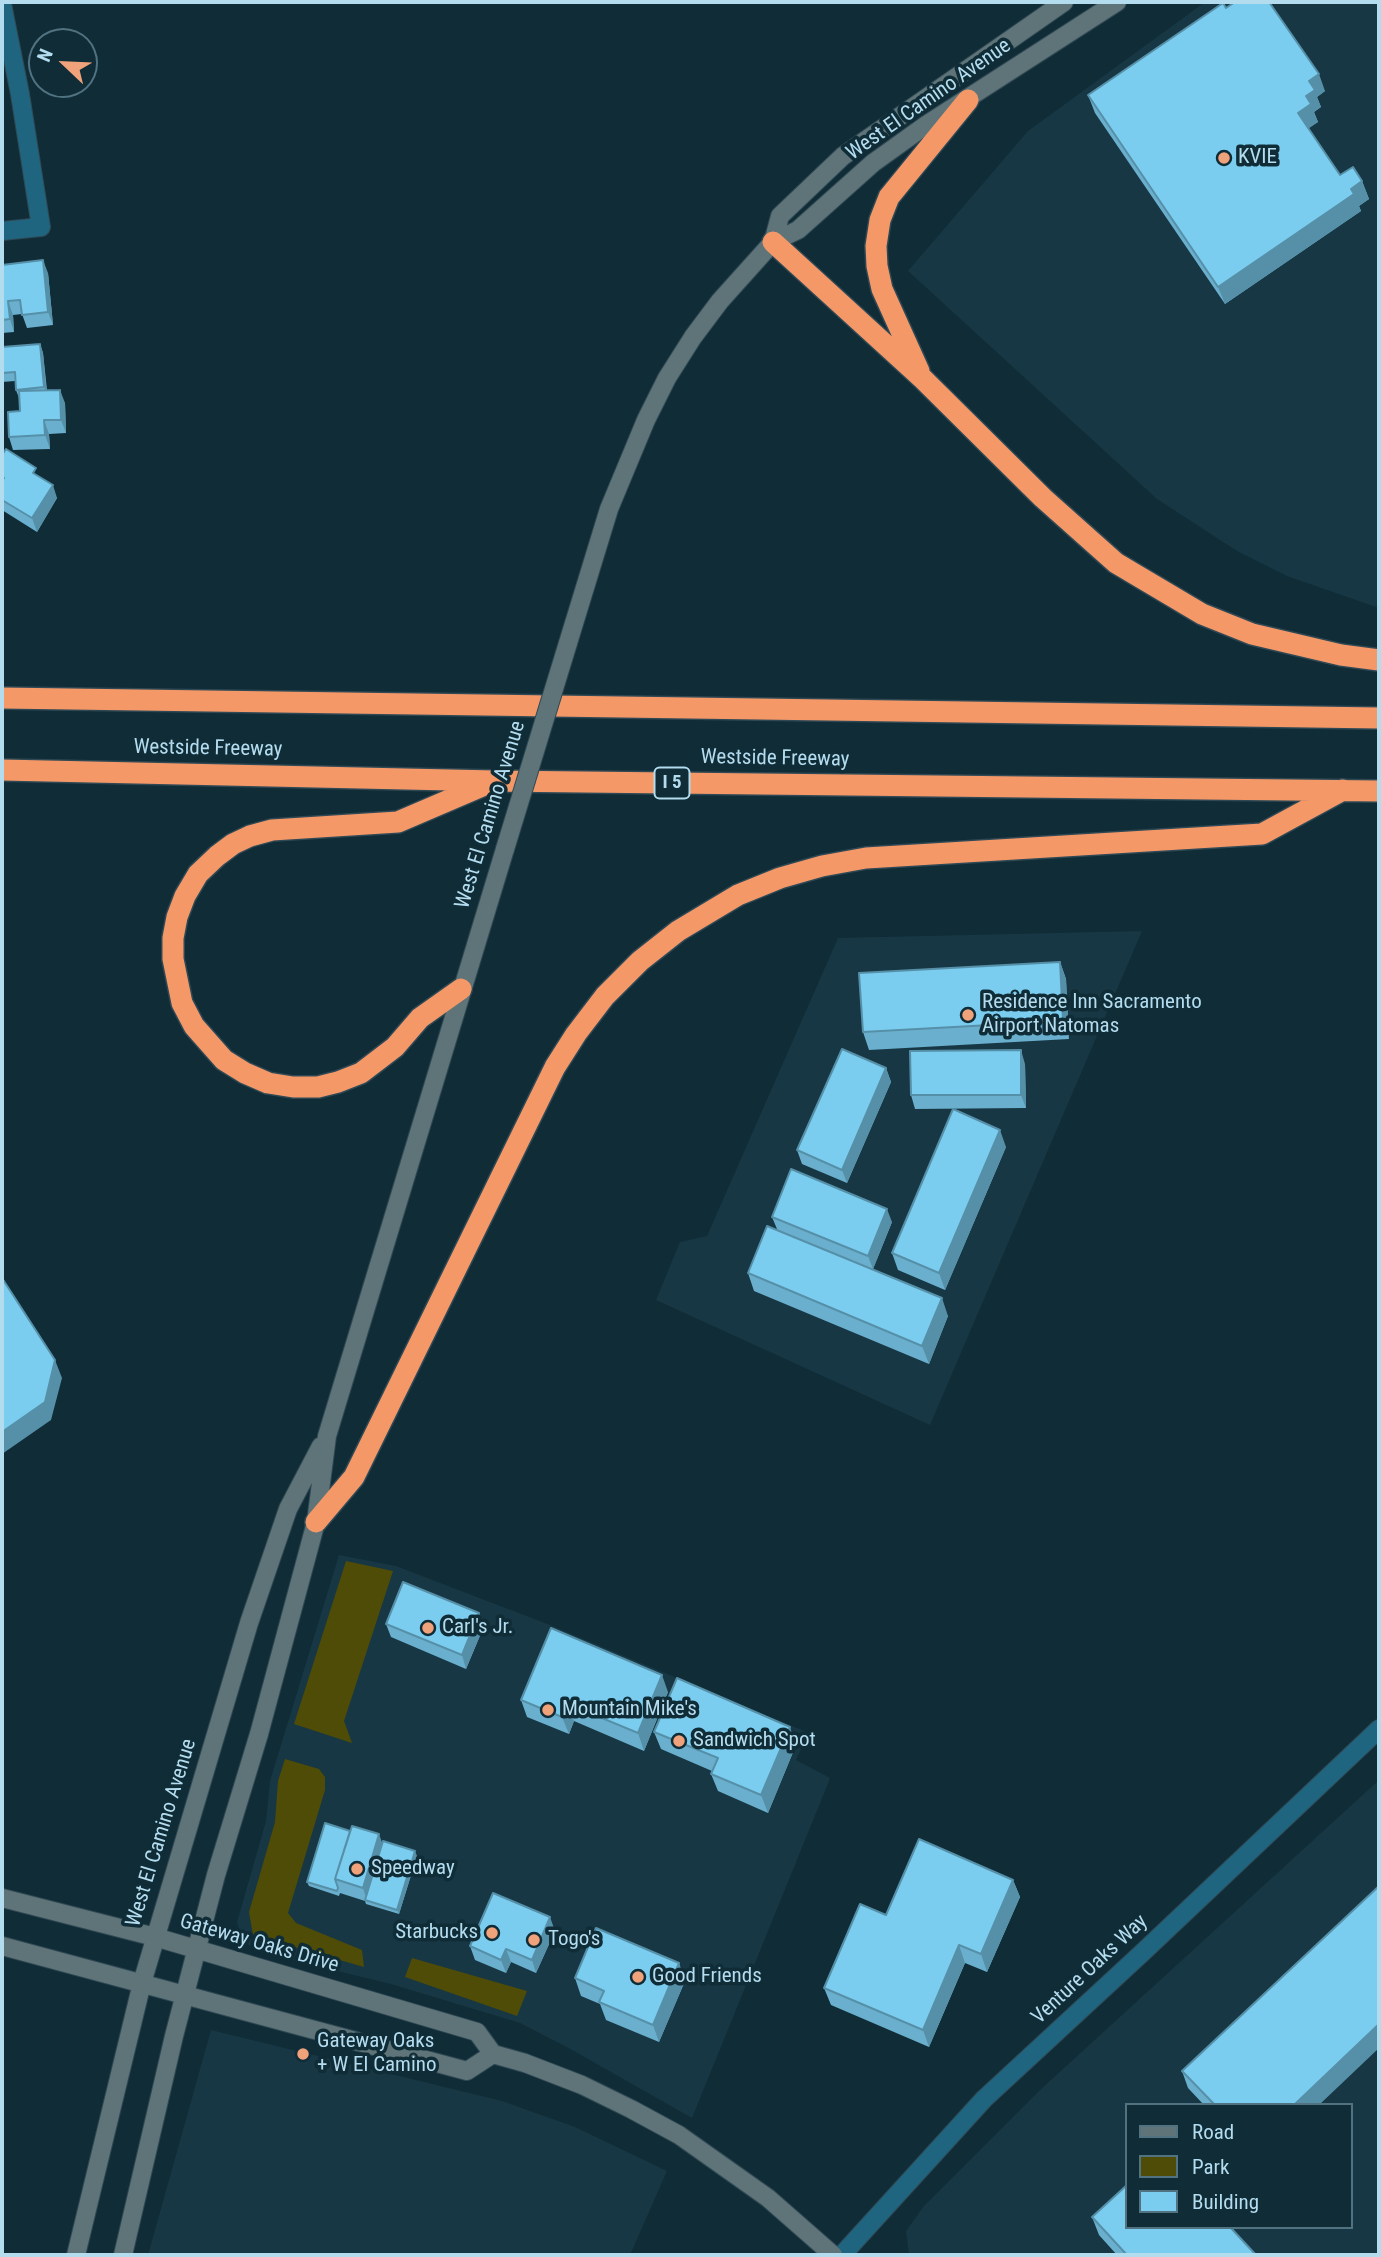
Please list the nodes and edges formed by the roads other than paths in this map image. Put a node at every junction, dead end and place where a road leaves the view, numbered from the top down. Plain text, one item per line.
1 (1064, 2) edge
2 (1117, 2) edge
3 (2, 4) edge
4 (968, 100) junction
5 (2, 231) edge
6 (773, 243) junction
7 (923, 379) junction
8 (1379, 660) edge
9 (2, 698) edge
10 (1379, 718) edge
11 (2, 769) edge
12 (495, 780) junction
13 (1343, 790) junction
14 (1379, 791) edge
15 (461, 989) junction
16 (327, 1436) junction
17 (316, 1522) junction
18 (1379, 1729) edge
19 (2, 1898) edge
20 (155, 1937) junction
21 (2, 1946) edge
22 (197, 1950) junction
23 (142, 1983) junction
24 (185, 1994) junction
25 (493, 2054) junction
26 (76, 2255) edge
27 (123, 2255) edge
28 (833, 2255) edge
29 (842, 2255) edge

1 - 6 main road, West El Camino Avenue
2 - 4 main road, West El Camino Avenue
3 - 5 street
4 - 6 main road, West El Camino Avenue
4 - 7 highway
6 - 7 highway
6 - 15 main road, West El Camino Avenue, bridge
7 - 8 highway
9 - 10 highway
11 - 12 highway, Westside Freeway / I 5
12 - 13 highway, Westside Freeway / I 5
12 - 15 highway
13 - 14 highway, Westside Freeway / I 5
13 - 17 highway
15 - 16 main road, West El Camino Avenue
16 - 17 main road, West El Camino Avenue
16 - 20 main road, West El Camino Avenue
17 - 22 main road, West El Camino Avenue
18 - 29 street, Venture Oaks Way
19 - 20 main road, Gateway Oaks Drive
20 - 22 main road, Gateway Oaks Drive
20 - 23 main road, West El Camino Avenue
21 - 23 main road
22 - 24 main road, West El Camino Avenue
22 - 25 main road, Gateway Oaks Drive
23 - 24 main road
23 - 26 main road, West El Camino Avenue
24 - 25 main road
24 - 27 main road, West El Camino Avenue
25 - 28 main road

